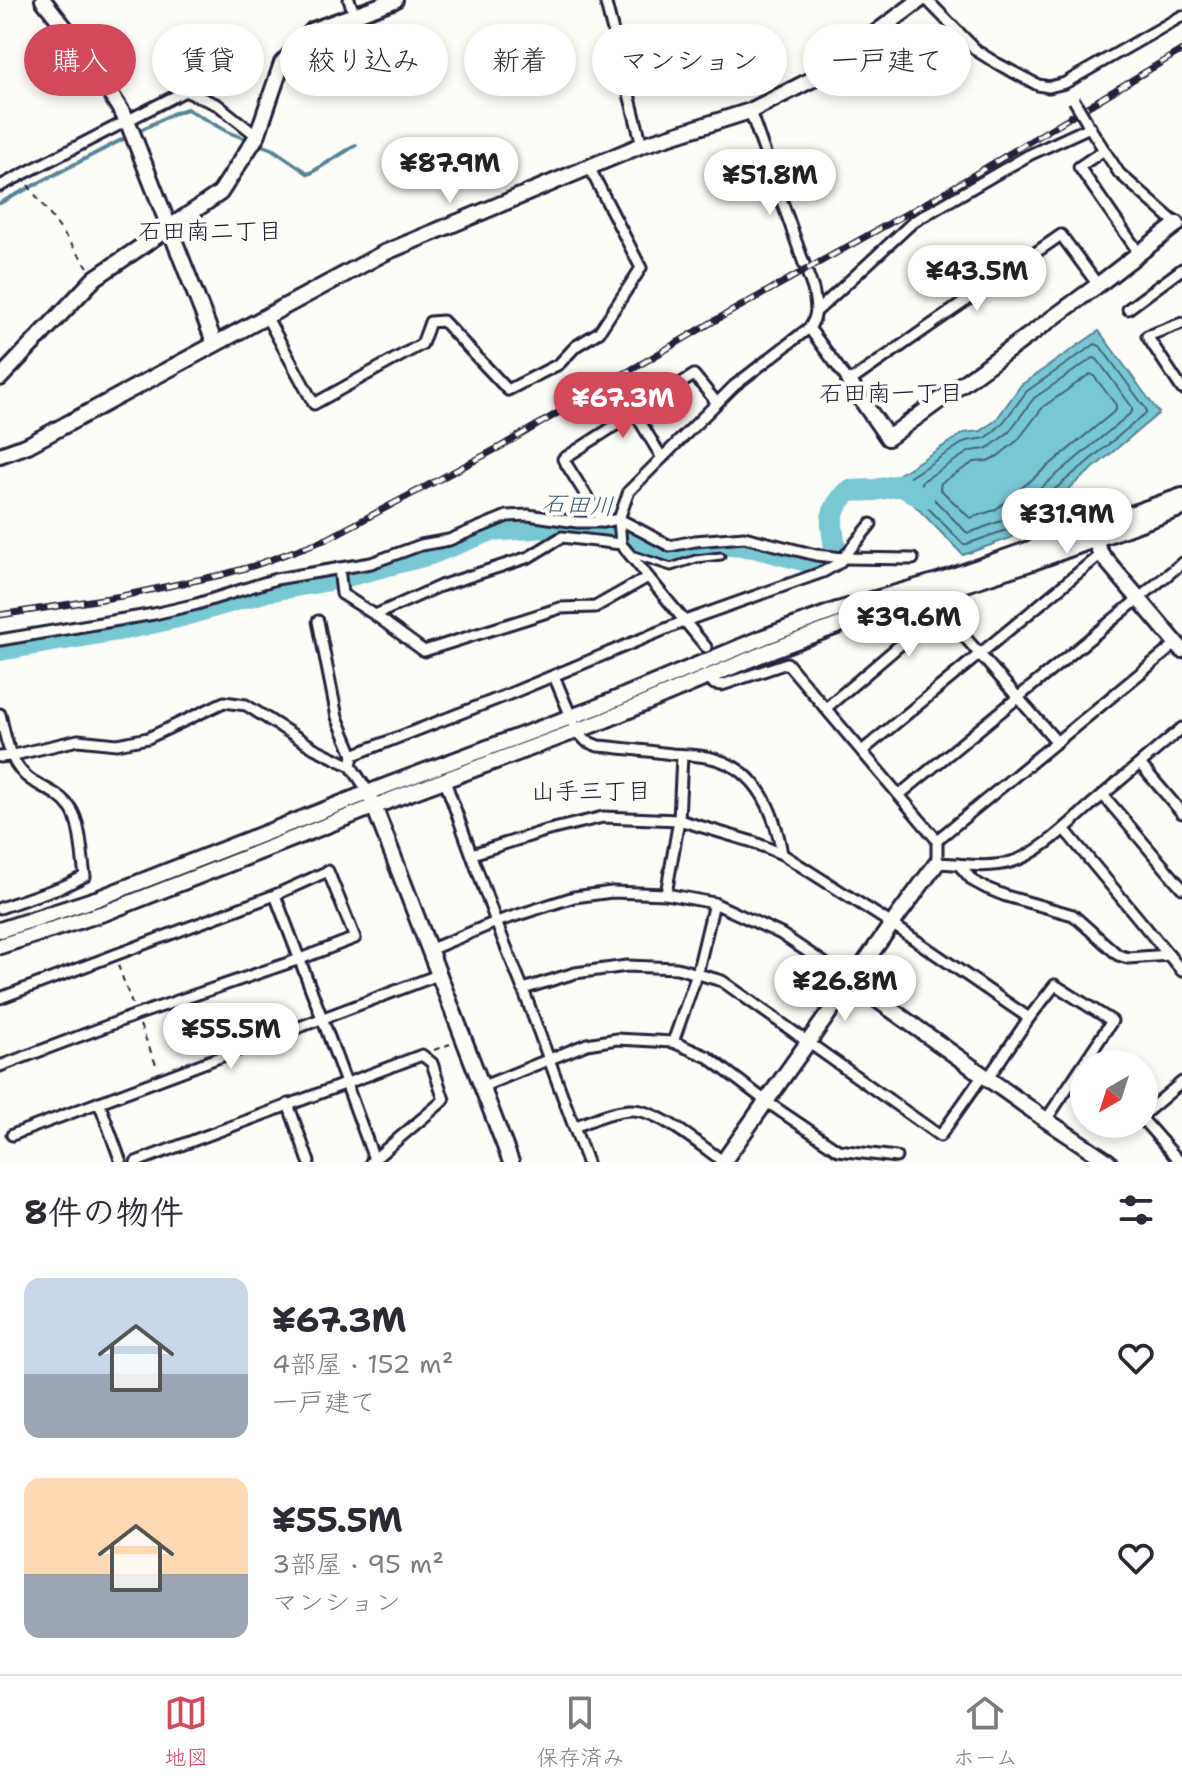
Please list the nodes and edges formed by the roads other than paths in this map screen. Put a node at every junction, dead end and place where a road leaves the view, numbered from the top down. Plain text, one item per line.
1 (43, 0) edge
2 (349, 0) edge
3 (395, 0) edge
4 (605, 0) edge
5 (920, 0) edge
6 (927, 0) edge
7 (355, 15) junction
8 (1182, 16) edge
9 (1065, 83) junction
10 (750, 111) junction
11 (127, 120) junction
12 (1088, 125) junction
13 (257, 136) junction
14 (642, 145) junction
15 (1104, 150) junction
16 (589, 167) junction
17 (0, 186) edge
18 (1179, 226) edge
19 (169, 228) junction
20 (1139, 253) junction
21 (1182, 269) edge
22 (1098, 285) junction
23 (1128, 309) dead end
24 (818, 310) junction
25 (266, 316) junction
26 (1182, 323) edge
27 (809, 328) junction
28 (215, 344) junction
29 (0, 378) edge
30 (849, 382) junction
31 (1182, 388) edge
32 (717, 403) junction
33 (635, 413) junction
34 (0, 455) edge
35 (662, 458) junction
36 (1182, 496) edge
37 (1182, 508) edge
38 (619, 519) junction
39 (577, 522) junction
40 (603, 522) junction
41 (871, 524) dead end
42 (562, 537) junction
43 (1095, 541) junction
44 (624, 548) junction
45 (721, 556) dead end
46 (843, 558) junction
47 (913, 559) dead end
48 (1182, 563) edge
49 (339, 568) junction
50 (648, 577) junction
51 (931, 595) junction
52 (1138, 597) junction
53 (941, 610) junction
54 (375, 615) junction
55 (318, 621) dead end
56 (685, 621) junction
57 (0, 640) edge
58 (1179, 646) edge
59 (706, 647) dead end
60 (980, 654) junction
61 (554, 676) junction
62 (709, 677) junction
63 (1017, 697) junction
64 (826, 708) junction
65 (0, 714) edge
66 (574, 724) junction
67 (1181, 730) edge
68 (1057, 742) junction
69 (862, 751) junction
70 (353, 755) junction
71 (682, 755) junction
72 (5, 756) edge
73 (1140, 764) junction
74 (351, 766) junction
75 (445, 781) junction
76 (899, 795) junction
77 (1103, 795) junction
78 (372, 800) junction
79 (1182, 813) edge
80 (679, 820) junction
81 (1064, 829) junction
82 (937, 840) junction
83 (472, 854) junction
84 (782, 854) junction
85 (937, 863) junction
86 (958, 864) junction
87 (1182, 888) edge
88 (666, 894) junction
89 (275, 895) junction
90 (714, 903) junction
91 (0, 908) edge
92 (496, 922) junction
93 (892, 924) junction
94 (0, 930) edge
95 (0, 946) edge
96 (429, 950) junction
97 (1169, 955) junction
98 (300, 959) junction
99 (1182, 971) edge
100 (697, 974) junction
101 (438, 975) junction
102 (851, 981) junction
103 (523, 989) junction
104 (0, 998) edge
105 (322, 1018) junction
106 (1029, 1018) junction
107 (673, 1042) junction
108 (807, 1043) junction
109 (549, 1058) junction
110 (0, 1066) edge
111 (986, 1077) junction
112 (1182, 1082) edge
113 (346, 1083) junction
114 (481, 1087) junction
115 (99, 1102) junction
116 (767, 1102) junction
117 (1158, 1102) edge
118 (288, 1104) junction
119 (1046, 1120) junction
120 (574, 1127) junction
121 (12, 1135) dead end
122 (1158, 1137) edge
123 (896, 1157) dead end
124 (372, 1161) edge
125 (121, 1162) edge
126 (136, 1162) edge
127 (309, 1162) edge
128 (511, 1162) edge
129 (587, 1162) edge
130 (723, 1162) edge
131 (1109, 1162) edge
132 (1180, 1162) edge

1 - 11 street
2 - 7 street
3 - 7 street
4 - 14 street
5 - 10 street
6 - 9 street
7 - 13 street
8 - 9 street
9 - 12 street, bridge
10 - 14 street
10 - 24 street
11 - 13 street
11 - 17 street
11 - 19 street
12 - 15 street
12 - 24 street
13 - 19 street
14 - 16 street
15 - 18 street
15 - 20 street
16 - 25 street
16 - 25 street
18 - 20 street
19 - 28 street
19 - 29 street
20 - 22 street
21 - 23 street
22 - 30 street
22 - 30 street
24 - 27 street
25 - 28 street
26 - 31 street
27 - 30 street
27 - 32 street
28 - 34 street
32 - 33 street
32 - 35 street
33 - 35 street
33 - 40 street
35 - 38 street
36 - 43 street
37 - 43 street
38 - 40 street
38 - 44 street
38 - 46 street
39 - 40 street
39 - 42 street
39 - 49 street
41 - 46 street
42 - 44 street
42 - 54 street
43 - 51 street
43 - 52 street
43 - 60 street
43 - 66 street
44 - 45 lane
44 - 50 street
46 - 47 street
46 - 56 street
48 - 52 street
49 - 54 street
49 - 57 street
50 - 54 street
50 - 56 street
51 - 53 street
51 - 62 street
52 - 58 street
52 - 63 street
53 - 60 street
53 - 64 street
55 - 70 street
56 - 59 street
56 - 61 street
58 - 68 street
60 - 63 street
60 - 69 street
61 - 66 street
61 - 70 street
62 - 64 street
62 - 66 street
63 - 68 street
63 - 76 street
64 - 69 street
65 - 72 street
66 - 71 street
66 - 75 street
66 - 78 street
67 - 73 street
68 - 82 street
69 - 76 street
70 - 74 street
71 - 80 street
71 - 84 street
72 - 74 street
72 - 91 street
73 - 77 street
73 - 79 street
74 - 78 street
75 - 78 street
75 - 83 street
76 - 82 street
77 - 81 street
77 - 87 street
78 - 94 street
78 - 95 street
78 - 96 street
80 - 83 street
80 - 84 street
80 - 88 street
81 - 86 street
81 - 97 street
82 - 85 street
83 - 92 street
84 - 93 street
85 - 86 street
85 - 93 street
86 - 97 street
88 - 90 street
88 - 92 street
89 - 98 street
89 - 98 street
89 - 104 street
90 - 100 street
90 - 102 street
92 - 96 street
92 - 103 street
93 - 102 street
93 - 106 street
96 - 101 street
97 - 99 street
98 - 105 street
98 - 110 street
100 - 103 street
100 - 107 street
100 - 108 street
101 - 105 street
101 - 114 street
102 - 108 street
102 - 111 street
103 - 109 street
105 - 113 street
105 - 115 street
106 - 111 street
106 - 119 street
107 - 109 street
107 - 116 street
108 - 111 street
108 - 116 street
109 - 114 street
109 - 120 street
111 - 119 street
112 - 117 street
113 - 118 street
113 - 124 street
113 - 124 street
114 - 128 street
115 - 121 street
115 - 125 street
116 - 123 street
116 - 130 street
118 - 126 street
118 - 127 street
119 - 131 street
120 - 129 street
120 - 130 street
122 - 132 street

